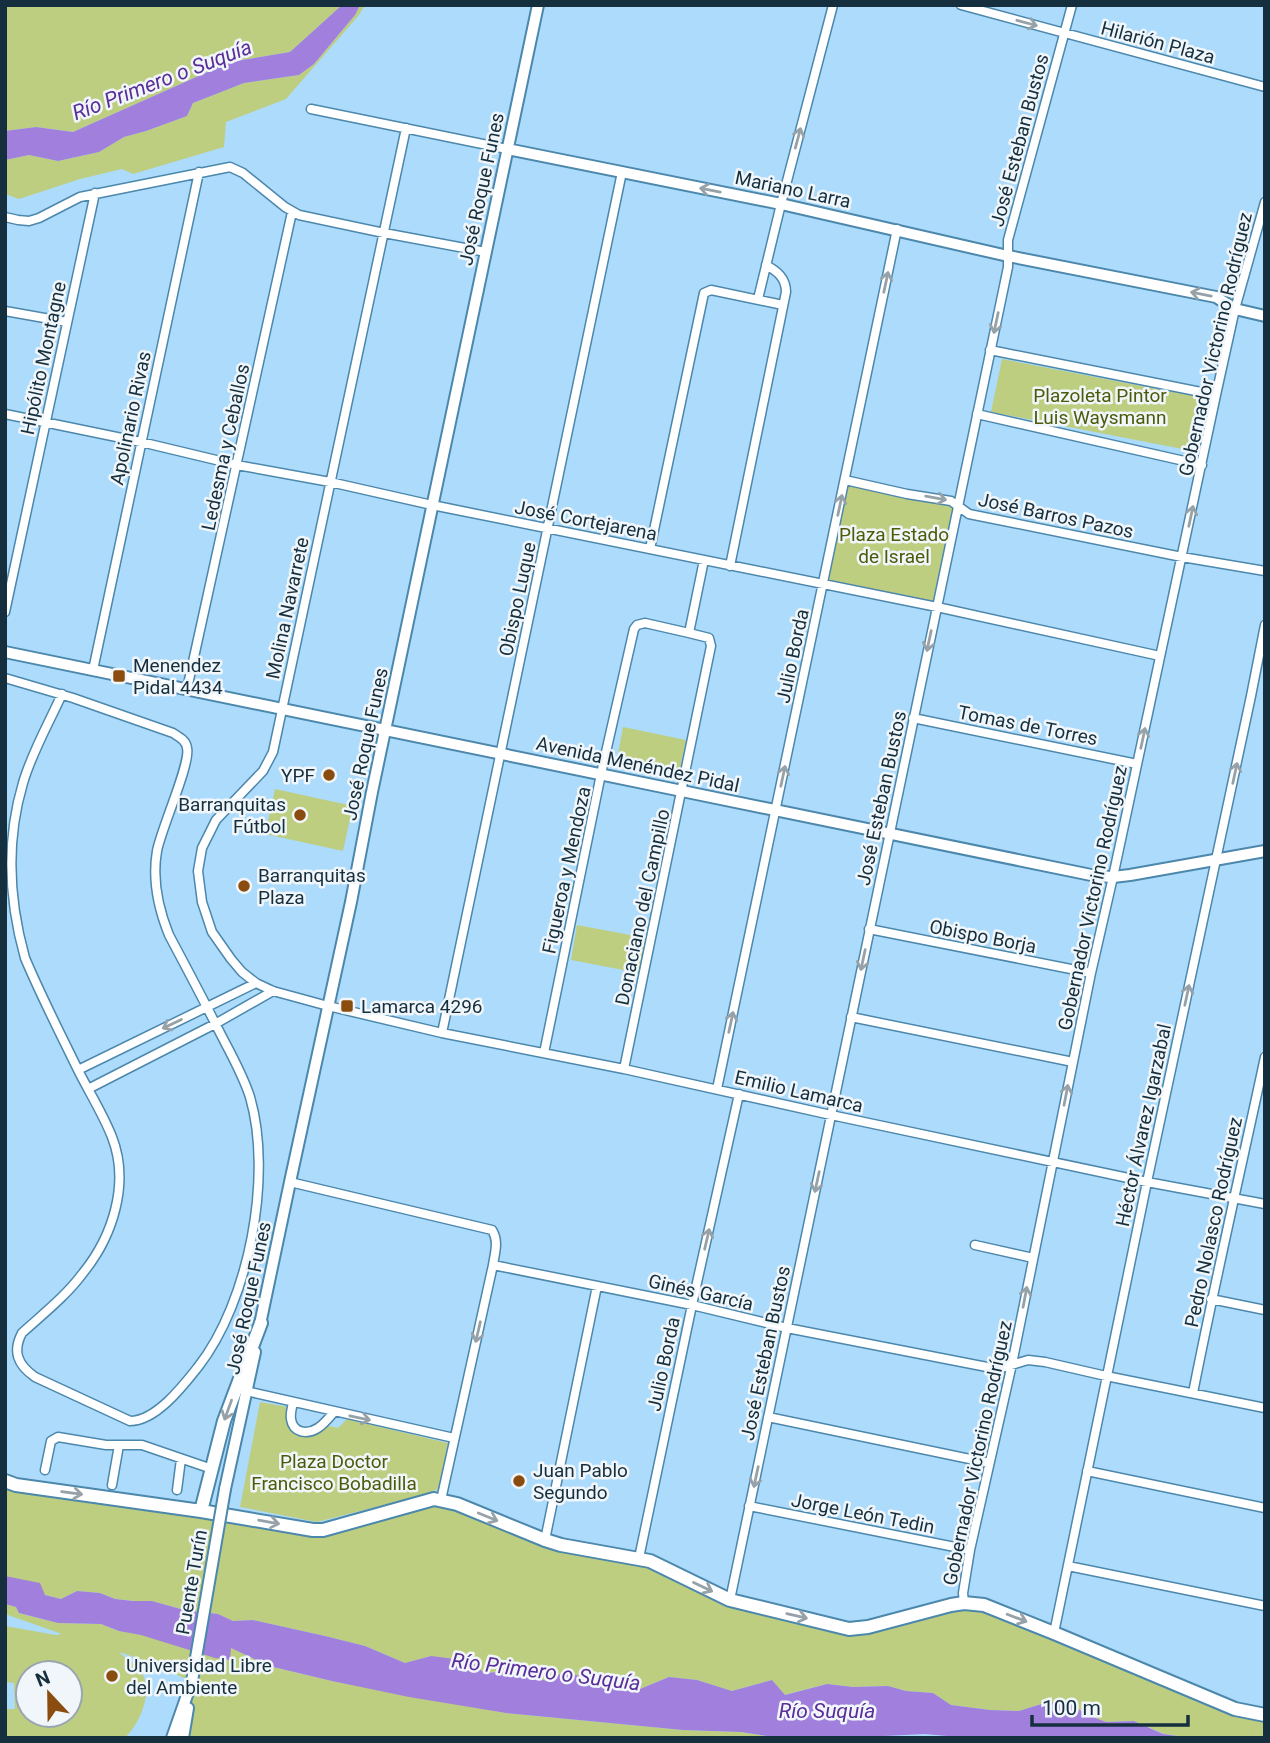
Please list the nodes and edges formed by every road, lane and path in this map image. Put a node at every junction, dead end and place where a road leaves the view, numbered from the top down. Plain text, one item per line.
1 (538, 5) edge
2 (833, 5) edge
3 (961, 5) edge
4 (1072, 5) edge
5 (1065, 33) junction
6 (1265, 88) edge
7 (311, 109) dead end
8 (406, 128) junction
9 (507, 149) junction
10 (199, 172) junction
11 (622, 172) junction
12 (95, 193) junction
13 (1265, 202) edge
14 (781, 204) junction
15 (292, 212) junction
16 (5, 217) edge
17 (897, 229) junction
18 (384, 233) junction
19 (486, 253) junction
20 (1008, 256) junction
21 (766, 265) junction
22 (758, 299) junction
23 (783, 305) junction
24 (1235, 309) junction
25 (5, 311) edge
26 (1265, 316) edge
27 (67, 322) junction
28 (990, 350) junction
29 (1216, 395) junction
30 (5, 414) edge
31 (977, 414) junction
32 (46, 422) junction
33 (141, 442) junction
34 (237, 465) junction
35 (1202, 465) junction
36 (845, 480) junction
37 (330, 482) junction
38 (432, 505) junction
39 (958, 506) junction
40 (548, 528) junction
41 (650, 548) junction
42 (1182, 557) junction
43 (704, 560) junction
44 (730, 566) junction
45 (1265, 571) edge
46 (823, 584) junction
47 (937, 607) junction
48 (5, 612) edge
49 (1265, 625) edge
50 (689, 633) junction
51 (5, 652) edge
52 (1160, 656) junction
53 (93, 670) junction
54 (5, 678) edge
55 (187, 689) junction
56 (62, 694) junction
57 (282, 709) junction
58 (913, 718) junction
59 (385, 729) junction
60 (500, 753) junction
61 (1138, 764) junction
62 (601, 774) junction
63 (682, 792) junction
64 (776, 810) junction
65 (890, 835) junction
66 (1265, 851) edge
67 (1216, 860) junction
68 (1113, 877) junction
69 (16, 912) junction
70 (5, 914) edge
71 (869, 929) junction
72 (1091, 973) junction
73 (256, 983) junction
74 (273, 990) junction
75 (328, 1006) junction
76 (208, 1007) junction
77 (851, 1017) junction
78 (215, 1024) junction
79 (442, 1033) junction
80 (544, 1053) junction
81 (1265, 1057) edge
82 (1073, 1062) junction
83 (624, 1069) junction
84 (78, 1070) junction
85 (88, 1089) junction
86 (717, 1089) junction
87 (739, 1094) junction
88 (831, 1115) junction
89 (1053, 1162) junction
90 (290, 1182) junction
91 (1147, 1182) junction
92 (1235, 1198) junction
93 (1265, 1204) edge
94 (975, 1245) dead end
95 (1032, 1258) junction
96 (493, 1265) junction
97 (597, 1286) junction
98 (1211, 1299) junction
99 (692, 1305) junction
100 (1265, 1310) edge
101 (261, 1323) junction
102 (787, 1328) junction
103 (1012, 1364) junction
104 (1106, 1376) junction
105 (246, 1391) junction
106 (1193, 1393) junction
107 (293, 1402) junction
108 (1265, 1408) edge
109 (334, 1412) junction
110 (768, 1417) junction
111 (454, 1438) junction
112 (119, 1445) junction
113 (181, 1459) junction
114 (989, 1463) junction
115 (212, 1469) junction
116 (45, 1470) dead end
117 (1087, 1471) junction
118 (5, 1481) edge
119 (112, 1485) dead end
120 (225, 1489) joint
121 (177, 1490) dead end
122 (441, 1500) junction
123 (749, 1506) junction
124 (1265, 1508) edge
125 (201, 1511) junction
126 (545, 1540) junction
127 (970, 1550) junction
128 (639, 1558) junction
129 (1068, 1566) junction
130 (730, 1600) junction
131 (964, 1603) junction
132 (1265, 1606) edge
133 (1054, 1633) junction
134 (191, 1681) junction
135 (1265, 1715) edge
136 (172, 1738) edge
137 (183, 1738) edge

1 - 9 main road, José Roque Funes
14 -> 2 street
3 -> 5 street, Hilarión Plaza
4 - 5 street, José Esteban Bustos
5 - 6 street, Hilarión Plaza
5 - 20 street, José Esteban Bustos
7 - 8 street, Mariano Larra
8 - 9 street, Mariano Larra
8 - 18 street, Molina Navarrete
9 - 11 main road, Mariano Larra
9 - 19 main road, José Roque Funes
10 - 12 street
10 - 15 street
10 - 33 street, Apolinario Rivas
14 -> 11 main road, Mariano Larra
11 - 40 street, Obispo Luque
12 - 16 street
12 - 27 street, Hipólito Montagne
13 - 24 street, Gobernador Victorino Rodríguez
14 - 17 main road, Mariano Larra
14 - 21 street
15 - 18 street
15 - 34 street, Ledesma y Ceballos
17 - 20 main road, Mariano Larra
36 -> 17 street, Julio Borda
18 - 19 street
18 - 37 street, Molina Navarrete
19 - 38 main road, José Roque Funes
24 -> 20 main road, Mariano Larra
20 -> 28 street, José Esteban Bustos
21 - 22 street
21 - 23 street
22 - 23 street
22 - 41 street
23 - 44 street
24 - 26 main road, Mariano Larra
24 - 29 street, Gobernador Victorino Rodríguez
25 - 27 street
27 - 32 street, Hipólito Montagne
28 - 29 street
28 - 31 street, José Esteban Bustos
29 - 35 street, Gobernador Victorino Rodríguez
30 - 32 street, José Cortejarena
31 - 35 street
31 - 39 street, José Esteban Bustos
32 - 33 street, José Cortejarena
32 - 48 street, Hipólito Montagne
33 - 34 street, José Cortejarena
33 - 53 street, Apolinario Rivas
34 - 37 street, José Cortejarena
34 - 55 street, Ledesma y Ceballos
42 -> 35 street, Gobernador Victorino Rodríguez
36 -> 39 street, José Barros Pazos
46 -> 36 street, Julio Borda
37 - 38 street, José Cortejarena
37 - 57 street, Molina Navarrete
38 - 40 street, José Cortejarena
38 - 59 main road, José Roque Funes
39 - 42 street, José Barros Pazos
39 - 47 street, José Esteban Bustos
40 - 41 street, José Cortejarena
40 - 60 street, Obispo Luque
41 - 43 street, José Cortejarena
42 - 45 street, José Barros Pazos
42 - 52 street, Gobernador Victorino Rodríguez
43 - 44 street, José Cortejarena
43 - 50 street
44 - 46 street, José Cortejarena
46 - 47 street, José Cortejarena
64 -> 46 street, Julio Borda
47 - 52 street, José Cortejarena
47 -> 58 street, José Esteban Bustos
67 -> 49 street, Héctor Álvarez Igarzabal
50 - 62 street, Figueroa y Mendoza
50 - 63 street, Donaciano del Campillo
51 - 53 main road, Avenida Menéndez Pidal
61 -> 52 street, Gobernador Victorino Rodríguez
53 - 55 main road, Avenida Menéndez Pidal
54 - 56 street
55 - 57 main road, Avenida Menéndez Pidal
56 - 69 street
56 - 76 street
57 - 59 main road, Avenida Menéndez Pidal
57 - 73 street, Molina Navarrete
58 - 61 street, Tomas de Torres
58 - 65 street, José Esteban Bustos
59 - 60 main road, Avenida Menéndez Pidal
59 - 75 main road, José Roque Funes
60 - 62 main road, Avenida Menéndez Pidal
60 - 79 street, Obispo Luque
61 - 68 street, Gobernador Victorino Rodríguez
62 - 63 main road, Avenida Menéndez Pidal
62 - 80 street, Figueroa y Mendoza
63 - 64 main road, Avenida Menéndez Pidal
63 - 83 street, Donaciano del Campillo
64 - 65 main road, Avenida Menéndez Pidal
86 -> 64 street, Julio Borda
65 - 68 main road, Avenida Menéndez Pidal
65 - 71 street, José Esteban Bustos
66 - 67 main road, Avenida Menéndez Pidal
67 - 68 main road, Avenida Menéndez Pidal
91 -> 67 street, Héctor Álvarez Igarzabal
68 - 72 street, Gobernador Victorino Rodríguez
69 - 70 street
69 - 84 street
71 - 72 street, Obispo Borja
71 -> 77 street, José Esteban Bustos
72 - 82 street, Gobernador Victorino Rodríguez
73 - 74 street, Molina Navarrete
73 - 76 street
74 - 75 street, Molina Navarrete
74 - 78 street
75 - 79 street, Emilio Lamarca
75 - 90 main road, José Roque Funes
76 - 78 street
76 -> 84 street
77 - 82 street
77 - 88 street, José Esteban Bustos
78 - 85 street
78 - 85 street
79 - 80 street, Emilio Lamarca
80 - 83 street, Emilio Lamarca
81 - 92 street, Pedro Nolasco Rodríguez
89 -> 82 street, Gobernador Victorino Rodríguez
83 - 86 street, Emilio Lamarca
84 - 85 street
86 - 87 street, Emilio Lamarca
87 - 88 street, Emilio Lamarca
99 -> 87 street, Julio Borda
88 - 89 street, Emilio Lamarca
88 -> 102 street, José Esteban Bustos
89 - 91 street, Emilio Lamarca
89 - 95 street, Gobernador Victorino Rodríguez
90 - 96 street
90 - 101 main road, José Roque Funes
91 - 92 street, Emilio Lamarca
91 - 104 street, Héctor Álvarez Igarzabal
92 - 93 street, Emilio Lamarca
92 - 98 street, Pedro Nolasco Rodríguez
94 - 95 street
103 -> 95 street, Gobernador Victorino Rodríguez
96 - 97 street, Ginés García
96 -> 111 street
97 - 99 street, Ginés García
97 - 126 street
98 - 100 street
98 - 106 street, Pedro Nolasco Rodríguez
99 - 102 street, Ginés García
99 - 128 street, Julio Borda
101 - 105 main road, José Roque Funes
101 -> 115 main road
102 - 103 street, Ginés García
102 - 110 street, José Esteban Bustos
103 - 104 street, Ginés García
103 - 114 street, Gobernador Victorino Rodríguez
104 - 106 street, Ginés García
104 - 117 street, Héctor Álvarez Igarzabal
105 - 107 street
105 - 120 main road, José Roque Funes
106 - 108 street, Ginés García
107 - 109 street
107 - 109 street
109 -> 111 street
110 - 114 street
110 -> 123 street, José Esteban Bustos
111 - 122 street
112 - 113 street
112 - 116 street
112 - 119 street
113 - 115 street
113 - 121 street
114 - 127 street, Gobernador Victorino Rodríguez
115 - 125 main road
117 - 124 street
117 - 129 street, Héctor Álvarez Igarzabal
118 -> 125 main road
120 - 134 main road, Puente Turín, bridge
125 -> 122 main road
122 -> 126 main road
123 - 127 street, Jorge León Tedin
123 - 130 street, José Esteban Bustos
126 - 128 main road
127 - 131 street, Gobernador Victorino Rodríguez
128 -> 130 main road
129 - 132 street
129 - 133 street, Héctor Álvarez Igarzabal
130 -> 131 main road
131 -> 133 main road
133 - 135 main road
134 - 136 main road, Puente Turín
134 - 137 main road, Puente Turín

